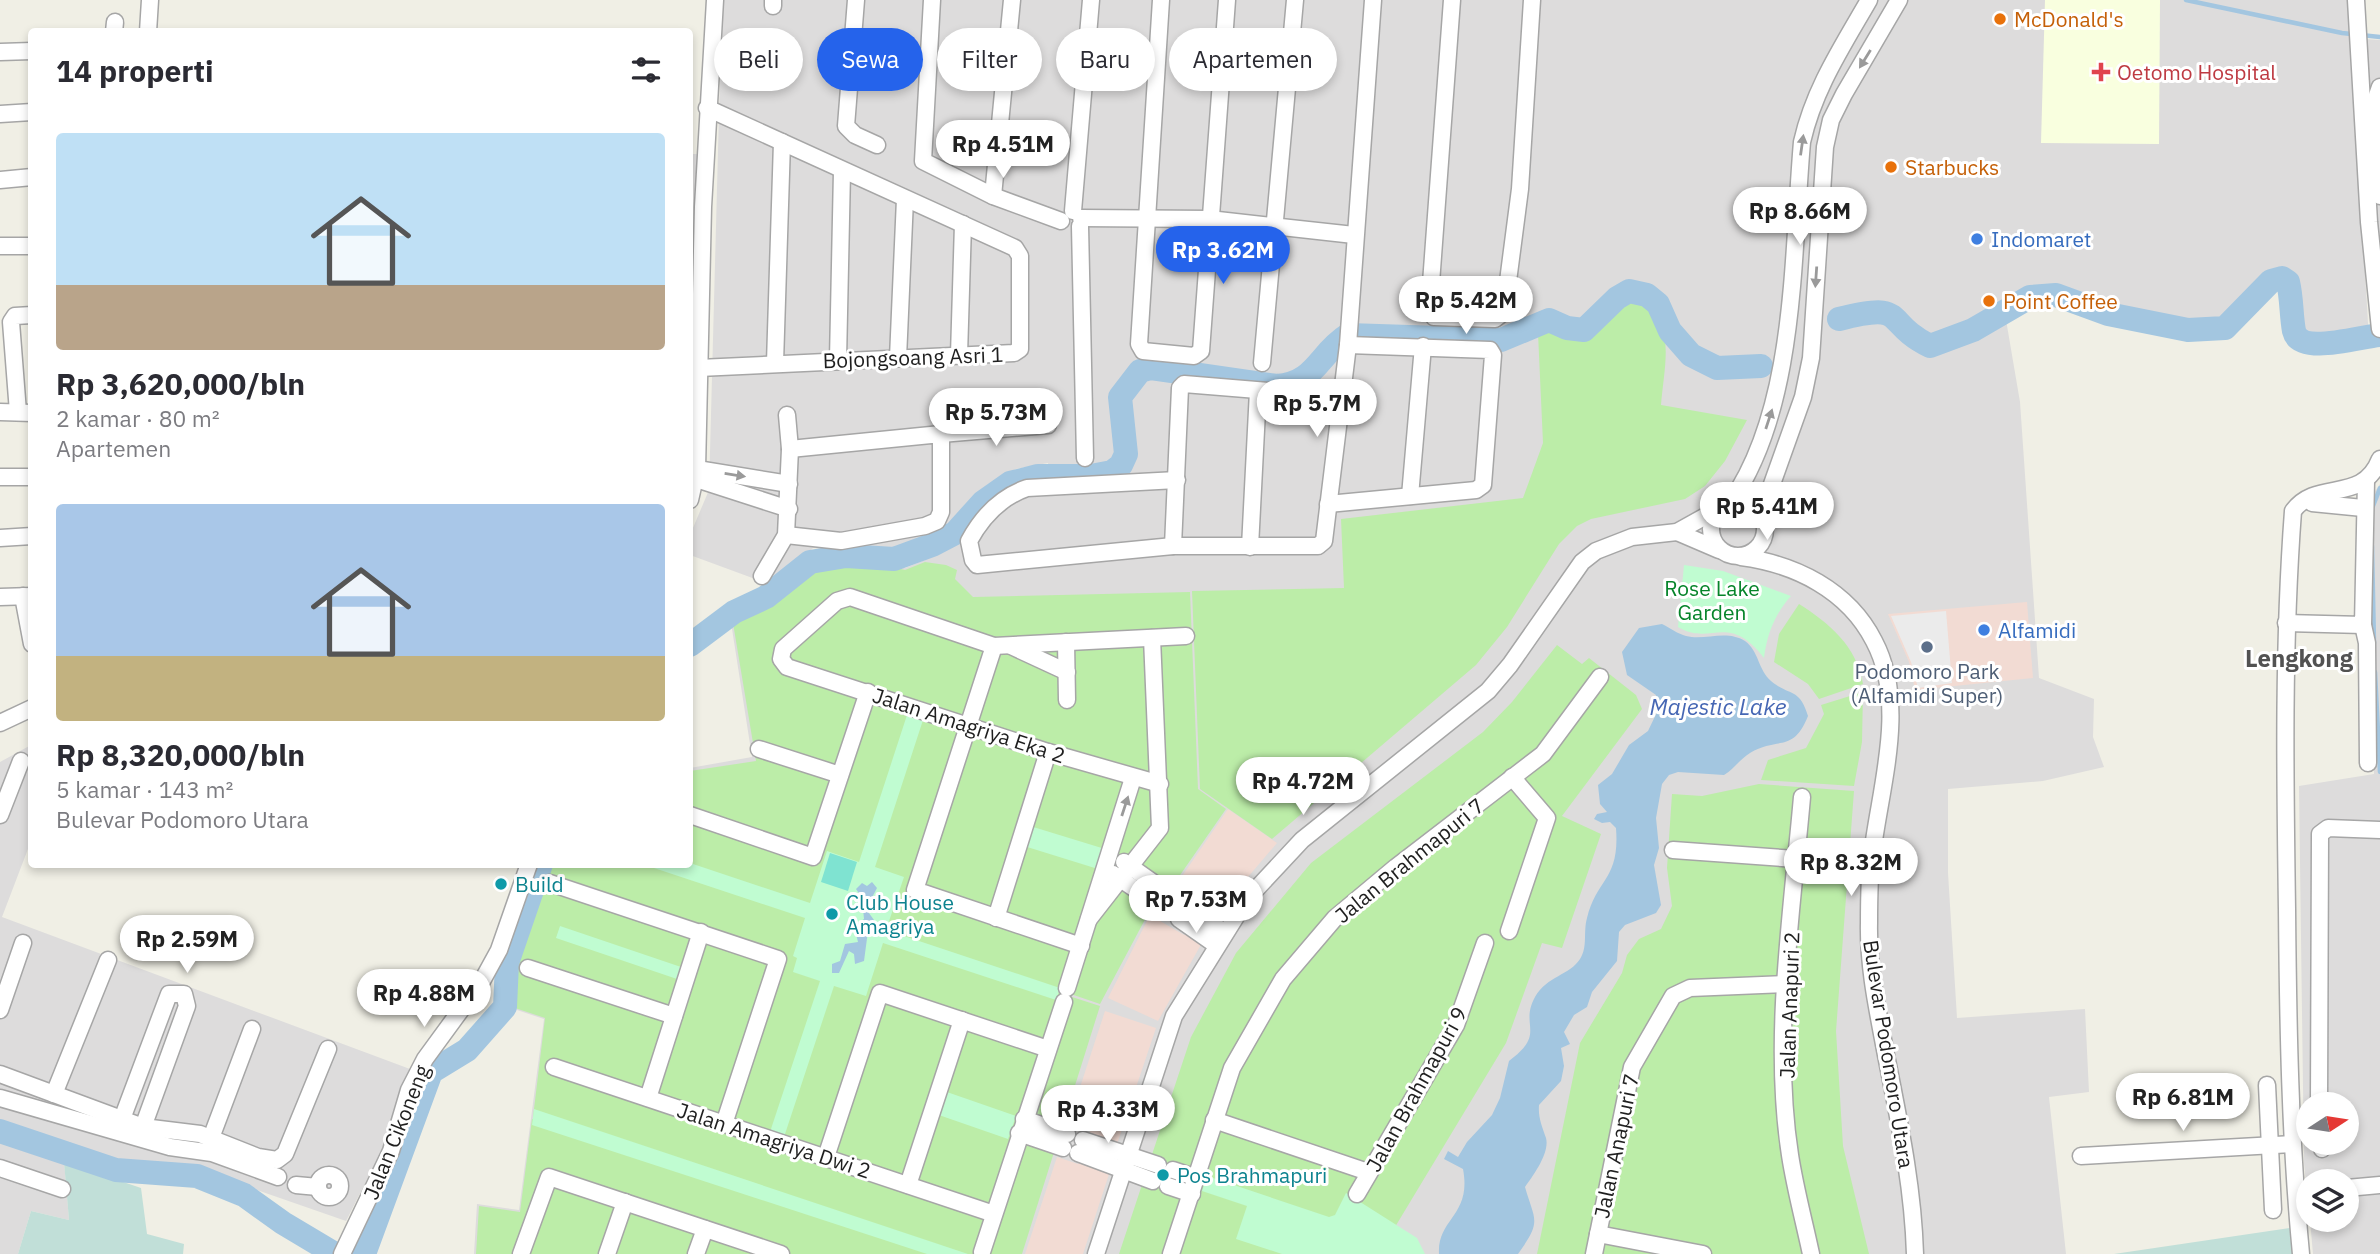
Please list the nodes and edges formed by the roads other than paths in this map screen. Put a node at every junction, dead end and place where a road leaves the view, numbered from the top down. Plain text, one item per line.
1 (150, 0) edge
2 (715, 0) edge
3 (856, 0) edge
4 (932, 0) edge
5 (1012, 0) edge
6 (1091, 0) edge
7 (1161, 0) edge
8 (1227, 0) edge
9 (1295, 0) edge
10 (1373, 0) edge
11 (1452, 0) edge
12 (1532, 0) edge
13 (1869, 0) edge
14 (1899, 0) edge
15 (2356, 0) edge
16 (148, 28) edge
17 (28, 51) edge
18 (0, 52) edge
19 (2380, 87) edge
20 (707, 108) junction
21 (28, 112) edge
22 (0, 114) edge
23 (782, 142) junction
24 (877, 145) dead end
25 (842, 171) junction
26 (28, 177) edge
27 (0, 180) edge
28 (993, 196) junction
29 (2380, 196) edge
30 (905, 199) junction
31 (696, 201) edge
32 (1074, 219) junction
33 (1145, 219) junction
34 (1209, 219) junction
35 (963, 224) junction
36 (1274, 224) junction
37 (1354, 235) junction
38 (0, 246) edge
39 (28, 246) edge
40 (695, 286) edge
41 (1788, 302) junction
42 (1814, 305) junction
43 (28, 315) edge
44 (2379, 323) edge
45 (2380, 328) edge
46 (1347, 338) junction
47 (695, 341) edge
48 (1423, 346) junction
49 (959, 355) junction
50 (898, 358) junction
51 (838, 360) junction
52 (775, 363) junction
53 (1262, 363) dead end
54 (699, 368) junction
55 (1258, 391) junction
56 (1341, 397) junction
57 (0, 412) edge
58 (25, 412) edge
59 (787, 415) dead end
60 (1048, 425) dead end
61 (941, 434) junction
62 (790, 449) junction
63 (1085, 458) dead end
64 (2380, 459) edge
65 (1753, 462) junction
66 (1774, 472) junction
67 (697, 474) junction
68 (0, 477) edge
69 (28, 477) edge
70 (1177, 480) junction
71 (2366, 481) junction
72 (789, 484) junction
73 (693, 489) edge
74 (1409, 496) junction
75 (2300, 503) junction
76 (1328, 504) junction
77 (1726, 505) junction
78 (2363, 508) junction
79 (789, 509) junction
80 (1763, 519) junction
81 (1677, 532) junction
82 (786, 535) junction
83 (28, 537) edge
84 (0, 538) edge
85 (1173, 546) junction
86 (1250, 547) junction
87 (1723, 552) junction
88 (1741, 557) junction
89 (1786, 566) junction
90 (762, 576) dead end
91 (27, 596) edge
92 (0, 597) edge
93 (2286, 623) junction
94 (2363, 625) junction
95 (1186, 636) dead end
96 (1152, 638) junction
97 (1066, 642) junction
98 (1001, 645) junction
99 (1067, 672) junction
100 (1601, 677) dead end
101 (867, 692) junction
102 (1068, 700) dead end
103 (28, 709) edge
104 (2, 719) edge
105 (970, 725) junction
106 (759, 749) dead end
107 (1048, 752) junction
108 (21, 761) dead end
109 (2368, 763) dead end
110 (840, 775) junction
111 (1512, 777) junction
112 (1133, 778) junction
113 (1160, 784) junction
114 (1802, 797) dead end
115 (0, 815) edge
116 (693, 816) edge
117 (2380, 830) edge
118 (1674, 850) dead end
119 (1796, 859) junction
120 (1107, 861) junction
121 (1130, 866) junction
122 (528, 868) edge
123 (1119, 878) junction
124 (550, 883) dead end
125 (1183, 913) dead end
126 (996, 918) junction
127 (1089, 919) junction
128 (1509, 931) dead end
129 (701, 932) junction
130 (1220, 939) junction
131 (23, 943) dead end
132 (1485, 943) dead end
133 (1081, 946) junction
134 (108, 960) dead end
135 (528, 968) dead end
136 (1786, 984) junction
137 (0, 1010) edge
138 (674, 1016) junction
139 (962, 1020) junction
140 (252, 1028) dead end
141 (328, 1049) dead end
142 (1048, 1049) junction
143 (554, 1067) dead end
144 (0, 1074) edge
145 (2267, 1086) dead end
146 (2319, 1092) edge
147 (54, 1094) junction
148 (0, 1098) edge
149 (648, 1098) junction
150 (1214, 1120) junction
151 (724, 1124) junction
152 (132, 1126) junction
153 (1022, 1126) junction
154 (211, 1138) junction
155 (1073, 1144) junction
156 (2291, 1144) junction
157 (2271, 1147) junction
158 (1129, 1155) junction
159 (2081, 1156) dead end
160 (826, 1157) junction
161 (3, 1169) edge
162 (2297, 1169) edge
163 (1124, 1171) junction
164 (1368, 1172) junction
165 (278, 1177) dead end
166 (296, 1185) dead end
167 (908, 1185) junction
168 (2380, 1185) edge
169 (1194, 1186) junction
170 (0, 1187) edge
171 (2359, 1187) edge
172 (62, 1189) dead end
173 (1357, 1194) dead end
174 (368, 1202) junction
175 (625, 1202) junction
176 (2273, 1210) dead end
177 (994, 1214) junction
178 (705, 1229) junction
179 (2301, 1232) edge
180 (1598, 1234) junction
181 (982, 1252) dead end
182 (342, 1254) edge
183 (521, 1254) edge
184 (607, 1254) edge
185 (696, 1254) edge
186 (781, 1254) edge
187 (1096, 1254) edge
188 (1171, 1254) edge
189 (1594, 1254) edge
190 (1703, 1254) edge
191 (1811, 1254) edge
192 (1915, 1254) edge
193 (2301, 1254) edge

1 - 16 street
2 - 20 street
3 - 24 street
4 - 28 street
5 - 28 street
6 - 32 street
7 - 33 street
8 - 34 street
9 - 36 street
10 - 37 street
11 - 12 street
41 -> 13 street
14 -> 42 street
15 - 44 street
17 - 18 street
19 - 29 street
20 - 23 street, Bojongsoang Asri 1
20 - 31 street
21 - 22 street
23 - 25 street, Bojongsoang Asri 1
23 - 52 street
25 - 30 street, Bojongsoang Asri 1
25 - 51 street
26 - 27 street
28 - 32 street
30 - 35 street, Bojongsoang Asri 1
30 - 50 street
31 - 40 street
32 - 33 street
32 - 63 street
33 - 34 street
33 - 34 street
34 - 36 street
35 - 49 street
35 - 49 street, Bojongsoang Asri 1
36 - 37 street
36 - 53 street
37 - 46 street
38 - 39 street
40 - 47 street
41 - 42 street
65 -> 41 street
42 - 66 street
43 - 58 street
44 - 45 street
46 - 48 street
46 - 56 street
47 - 54 street
48 - 74 street
48 - 74 street
49 - 50 street, Bojongsoang Asri 1
50 - 51 street, Bojongsoang Asri 1
51 - 52 street, Bojongsoang Asri 1
52 - 54 street, Bojongsoang Asri 1
54 - 67 street
55 - 56 street
55 - 70 street
55 - 86 street
56 - 76 street
57 - 58 street
59 - 62 street
60 - 61 street
61 - 62 street
61 - 82 street
62 - 72 street
64 - 71 street
65 - 66 street
65 - 77 street
66 - 80 street
67 -> 72 street
67 - 73 street
67 - 79 street
68 - 69 street
70 - 85 street
70 - 85 street
71 - 75 street
71 - 78 street
72 - 79 street
74 - 76 street
75 - 78 street
75 - 93 street
76 - 86 street
77 - 80 street
77 - 81 street
77 - 87 street
78 - 94 street
79 - 82 street
80 - 88 street
80 - 89 street
81 - 87 street
81 - 130 street
82 - 90 street
83 - 84 street
85 - 86 street
87 - 88 street
88 - 89 street, Bulevar Podomoro Utara
89 - 192 street, Bulevar Podomoro Utara
91 - 92 street
93 - 94 street
93 - 156 street
94 - 109 street
95 - 96 street
96 - 97 street
96 - 113 street
97 - 98 street
97 - 99 street
98 - 99 street
98 - 101 street, Jalan Amagriya Eka 2
98 - 105 street
99 - 102 street
100 - 111 street, Jalan Brahmapuri 7
101 - 105 street, Jalan Amagriya Eka 2
101 - 110 street
103 - 104 street
105 - 107 street, Jalan Amagriya Eka 2
105 - 126 street
106 - 110 street
107 - 112 street, Jalan Amagriya Eka 2
107 - 126 street
108 - 115 street
110 - 116 street
111 - 128 street
111 - 150 street, Jalan Brahmapuri 7
112 - 113 street, Jalan Amagriya Eka 2
120 -> 112 street
113 - 121 street
114 - 119 street, Jalan Anapuri 2
117 - 146 street
118 - 119 street
119 - 136 street, Jalan Anapuri 2
120 - 121 street
120 - 123 street
120 - 127 street
121 - 123 street
121 - 123 street
122 - 174 street, Jalan Cikoneng
123 - 127 street
124 - 129 street
125 - 130 street
126 - 133 street
127 - 133 street
129 - 138 street
129 - 151 street
130 - 158 street
131 - 137 street
132 - 164 street, Jalan Brahmapuri 9
133 - 142 street
134 - 147 street
135 - 138 street
136 - 180 street, Jalan Anapuri 7
136 - 191 street, Jalan Anapuri 2
138 - 149 street
139 - 142 street
139 - 160 street
139 - 167 street
140 - 154 street
141 - 154 street
142 - 153 street
143 - 149 street, Jalan Amagriya Dwi 2
144 - 147 street
145 - 157 street
147 - 152 street
148 - 152 street
149 - 151 street, Jalan Amagriya Dwi 2
150 - 164 street
150 - 169 street, Jalan Brahmapuri 7
151 - 160 street, Jalan Amagriya Dwi 2
152 - 152 street
152 - 154 street
152 - 165 street
153 - 155 street
153 - 177 street
155 - 158 street
155 - 163 street
156 - 157 street
156 - 162 street
157 - 159 street
157 - 176 street
158 - 163 street
158 - 169 street
160 - 167 street, Jalan Amagriya Dwi 2
161 - 170 street
161 - 172 street
163 - 169 street
163 - 187 street
164 - 173 street, Jalan Brahmapuri 9
166 - 174 street
167 - 177 street, Jalan Amagriya Dwi 2
168 - 171 street
169 - 188 street, Jalan Brahmapuri 7
174 - 182 street, Jalan Cikoneng
175 - 178 street
175 - 183 street
175 - 184 street
177 - 181 street
178 - 185 street
178 - 186 street
179 - 193 street
180 - 189 street, Jalan Anapuri 7
180 - 190 street

